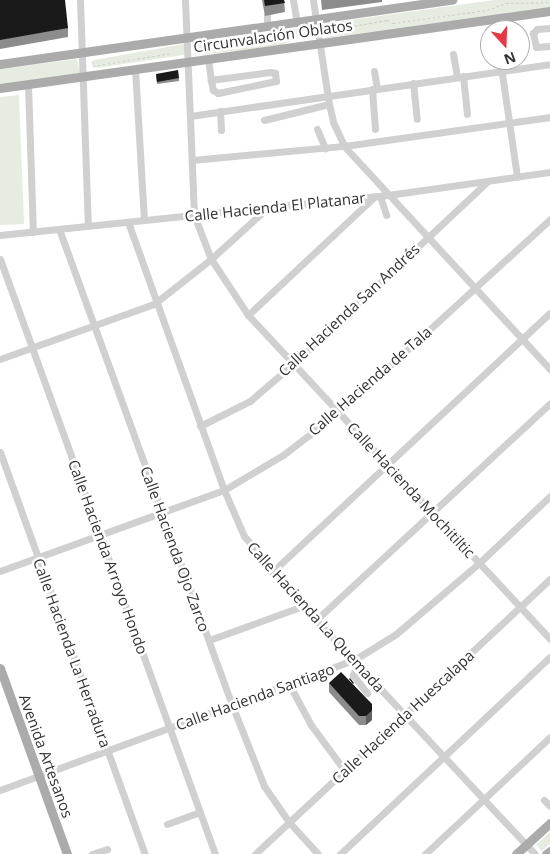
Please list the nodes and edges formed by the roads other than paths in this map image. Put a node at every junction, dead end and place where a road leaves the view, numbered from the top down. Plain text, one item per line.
1 (80, 0) edge
2 (185, 0) edge
3 (293, 0) edge
4 (314, 0) edge
5 (452, 0) edge
6 (429, 2) edge
7 (550, 11) edge
8 (267, 15) dead end
9 (316, 19) junction
10 (494, 19) joint
11 (297, 22) junction
12 (267, 26) junction
13 (550, 28) edge
14 (186, 38) junction
15 (320, 43) junction
16 (550, 46) edge
17 (82, 52) junction
18 (453, 54) dead end
19 (208, 59) junction
20 (187, 62) junction
21 (0, 64) edge
22 (550, 64) edge
23 (163, 65) junction
24 (135, 69) junction
25 (374, 71) dead end
26 (502, 71) junction
27 (165, 75) edge
28 (83, 76) junction
29 (460, 77) junction
30 (179, 79) edge
31 (188, 79) junction
32 (211, 80) junction
33 (413, 83) junction
34 (28, 84) junction
35 (0, 88) edge
36 (374, 88) junction
37 (327, 95) junction
38 (329, 104) junction
39 (220, 111) junction
40 (467, 114) dead end
41 (190, 116) junction
42 (550, 117) edge
43 (417, 119) dead end
44 (264, 120) dead end
45 (509, 122) junction
46 (375, 129) dead end
47 (221, 130) dead end
48 (317, 130) dead end
49 (344, 146) junction
50 (325, 148) junction
51 (192, 160) junction
52 (550, 172) edge
53 (517, 177) junction
54 (489, 181) junction
55 (381, 196) junction
56 (268, 208) junction
57 (194, 215) junction
58 (386, 215) dead end
59 (550, 219) edge
60 (144, 220) junction
61 (128, 222) junction
62 (88, 226) junction
63 (59, 229) junction
64 (33, 232) junction
65 (0, 235) edge
66 (428, 238) junction
67 (0, 259) edge
68 (211, 259) junction
69 (474, 288) junction
70 (156, 302) junction
71 (550, 313) edge
72 (248, 315) junction
73 (93, 326) junction
74 (523, 339) junction
75 (32, 348) junction
76 (0, 359) edge
77 (293, 364) junction
78 (550, 369) edge
79 (550, 403) edge
80 (339, 412) junction
81 (200, 426) junction
82 (0, 452) edge
83 (388, 464) junction
84 (224, 490) junction
85 (550, 496) edge
86 (431, 511) junction
87 (163, 512) junction
88 (100, 534) junction
89 (37, 556) junction
90 (479, 563) junction
91 (0, 571) edge
92 (272, 572) junction
93 (550, 579) edge
94 (303, 606) junction
95 (520, 607) junction
96 (316, 620) junction
97 (550, 639) edge
98 (209, 640) junction
99 (550, 657) edge
100 (355, 662) junction
101 (0, 668) edge
102 (289, 684) junction
103 (367, 693) dead end
104 (232, 706) junction
105 (405, 715) junction
106 (170, 728) junction
107 (550, 737) edge
108 (108, 751) junction
109 (444, 757) junction
110 (346, 771) junction
111 (39, 776) junction
112 (0, 790) edge
113 (484, 799) junction
114 (544, 800) dead end
115 (550, 806) edge
116 (200, 812) junction
117 (289, 822) junction
118 (550, 822) edge
119 (168, 824) dead end
120 (526, 845) junction
121 (108, 849) dead end
122 (550, 851) edge
123 (67, 854) edge
124 (92, 854) edge
125 (145, 854) edge
126 (215, 854) edge
127 (255, 854) edge
128 (318, 854) edge
129 (340, 854) edge
130 (425, 854) edge
131 (516, 854) edge
132 (535, 854) edge
133 (546, 854) edge

1 - 17 street
2 - 14 street, Calle Hacienda Mochitiltic
3 - 11 street
4 - 9 street
5 - 6 main road, Circunvalación Oblatos
6 - 9 main road, Circunvalación Oblatos
7 - 10 main road, Circunvalación Oblatos
8 - 12 street
9 - 11 main road, Circunvalación Oblatos
9 - 15 street
10 - 15 main road, Circunvalación Oblatos
11 - 12 main road, Circunvalación Oblatos
12 - 14 main road, Circunvalación Oblatos
13 - 16 street
14 - 17 main road, Circunvalación Oblatos
14 - 20 street, Calle Hacienda Mochitiltic
15 - 19 main road, Circunvalación Oblatos
15 - 37 street
17 - 21 main road, Circunvalación Oblatos
17 - 28 street
18 - 29 street
19 - 20 main road, Circunvalación Oblatos
19 - 32 street
20 - 23 main road, Circunvalación Oblatos
20 - 31 street, Calle Hacienda Mochitiltic
22 - 26 street
23 - 24 main road, Circunvalación Oblatos
23 - 27 street
24 - 28 main road, Circunvalación Oblatos
24 - 60 street
25 - 36 street
26 - 29 street
26 - 45 street
28 - 34 main road, Circunvalación Oblatos
28 - 62 street
29 - 33 street
29 - 40 street
30 - 31 street
31 - 41 street, Calle Hacienda Mochitiltic
32 - 32 street
33 - 36 street
33 - 43 street
34 - 35 main road, Circunvalación Oblatos
34 - 64 street
36 - 37 street
36 - 46 street
37 - 38 street
37 - 39 street
38 - 44 street
38 - 49 street
39 - 41 street
39 - 47 street
41 - 51 street, Calle Hacienda Mochitiltic
42 - 45 street
45 - 49 street
45 - 53 street
48 - 50 street
49 - 50 street
49 - 55 street
50 - 51 street
51 - 57 street, Calle Hacienda Mochitiltic
52 - 53 street, Calle Hacienda El Platanar
53 - 54 street, Calle Hacienda El Platanar
54 - 55 street, Calle Hacienda El Platanar
54 - 66 street, Calle Hacienda San Andrés
55 - 56 street, Calle Hacienda El Platanar
55 - 58 street
55 - 66 street
55 - 72 street
56 - 57 street, Calle Hacienda El Platanar
56 - 68 street
57 - 60 street, Calle Hacienda El Platanar
57 - 68 street, Calle Hacienda Mochitiltic
59 - 69 street, Calle Hacienda de Tala
60 - 61 street, Calle Hacienda El Platanar
61 - 62 street, Calle Hacienda El Platanar
61 - 70 street, Calle Hacienda La Quemada
62 - 63 street, Calle Hacienda El Platanar
63 - 64 street, Calle Hacienda El Platanar
63 - 73 street, Calle Hacienda Ojo Zarco
64 - 65 street, Calle Hacienda El Platanar
66 - 69 street
66 - 77 street, Calle Hacienda San Andrés
67 - 75 street, Calle Hacienda Arroyo Hondo
68 - 70 street
68 - 72 street, Calle Hacienda Mochitiltic
69 - 74 street
69 - 80 street, Calle Hacienda de Tala
70 - 73 street
70 - 81 street, Calle Hacienda La Quemada
71 - 74 street
72 - 77 street, Calle Hacienda Mochitiltic
73 - 75 street
73 - 87 street, Calle Hacienda Ojo Zarco
74 - 78 street
74 - 83 street
75 - 76 street
75 - 88 street, Calle Hacienda Arroyo Hondo
77 - 80 street, Calle Hacienda Mochitiltic
77 - 81 street, Calle Hacienda San Andrés
79 - 86 street
80 - 83 street, Calle Hacienda Mochitiltic
80 - 84 street, Calle Hacienda de Tala
81 - 84 street, Calle Hacienda La Quemada
82 - 89 street, Calle Hacienda La Herradura
83 - 86 street, Calle Hacienda Mochitiltic
83 - 92 street
84 - 87 street, Calle Hacienda de Tala
84 - 92 street, Calle Hacienda La Quemada
85 - 90 street, Calle Hacienda Santiago
86 - 90 street, Calle Hacienda Mochitiltic
86 - 96 street
87 - 88 street, Calle Hacienda de Tala
87 - 98 street, Calle Hacienda Ojo Zarco
88 - 89 street, Calle Hacienda de Tala
88 - 106 street, Calle Hacienda Arroyo Hondo
89 - 91 street, Calle Hacienda de Tala
89 - 108 street, Calle Hacienda La Herradura
90 - 95 street, Calle Hacienda Mochitiltic
90 - 100 street, Calle Hacienda Santiago
92 - 94 street, Calle Hacienda La Quemada
93 - 95 street, Calle Hacienda Huescalapa
94 - 96 street, Calle Hacienda La Quemada
94 - 98 street
95 - 97 street, Calle Hacienda Mochitiltic
95 - 105 street, Calle Hacienda Huescalapa
96 - 100 street, Calle Hacienda La Quemada
98 - 104 street, Calle Hacienda Ojo Zarco
99 - 109 street
100 - 102 street, Calle Hacienda Santiago
100 - 103 street
100 - 105 street, Calle Hacienda La Quemada
101 - 111 main road, Avenida Artesanos
102 - 104 street, Calle Hacienda Santiago
102 - 110 street
104 - 106 street, Calle Hacienda Santiago
104 - 117 street, Calle Hacienda Ojo Zarco
105 - 109 street, Calle Hacienda La Quemada
105 - 110 street, Calle Hacienda Huescalapa
106 - 108 street, Calle Hacienda Santiago
106 - 116 street, Calle Hacienda Arroyo Hondo
107 - 113 street
108 - 111 street, Calle Hacienda Santiago
108 - 125 street, Calle Hacienda La Herradura
109 - 113 street, Calle Hacienda La Quemada
109 - 129 street
110 - 117 street, Calle Hacienda Huescalapa
111 - 112 street, Calle Hacienda Santiago
111 - 123 main road, Avenida Artesanos
113 - 120 street, Calle Hacienda La Quemada
113 - 130 street
114 - 115 street
116 - 119 street
116 - 126 street, Calle Hacienda Arroyo Hondo
117 - 127 street, Calle Hacienda Huescalapa
117 - 128 street, Calle Hacienda Ojo Zarco
118 - 120 main road
120 - 131 main road
120 - 132 street, Calle Hacienda La Quemada
121 - 124 street
122 - 133 main road

